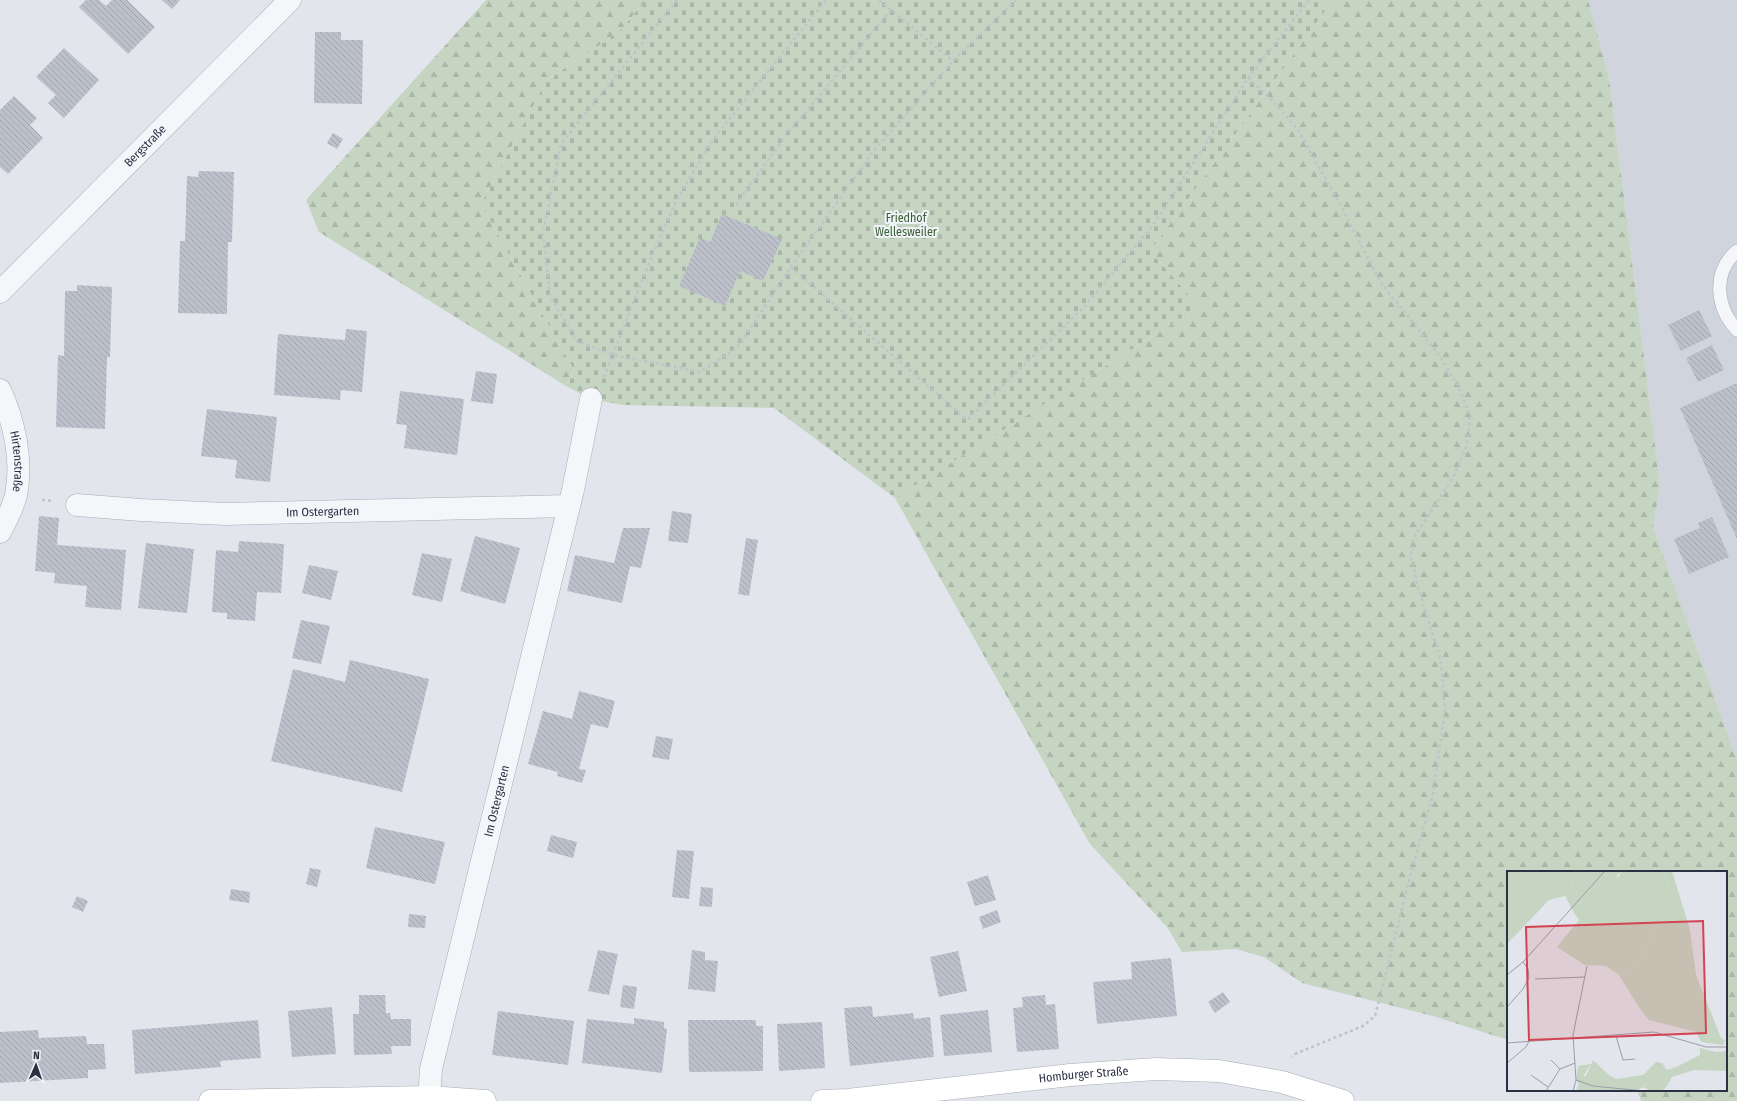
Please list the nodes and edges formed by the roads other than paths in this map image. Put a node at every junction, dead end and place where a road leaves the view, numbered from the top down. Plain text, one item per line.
1 (290, 0) edge
2 (1737, 251) edge
3 (0, 292) edge
4 (1737, 330) edge
5 (0, 390) edge
6 (591, 399) road end
7 (77, 505) road end
8 (568, 506) junction
9 (0, 532) edge
10 (429, 1099) edge
11 (848, 1100) edge
12 (210, 1101) edge
13 (485, 1101) edge
14 (822, 1101) edge
15 (1343, 1101) edge

1 - 3 street, Bergstraße
2 - 4 lane
5 - 9 street, Hirtenstraße
6 - 8 street, Im Ostergarten
7 - 8 street, Im Ostergarten
8 - 10 street, Im Ostergarten
10 - 12 main road
10 - 13 main road
11 - 14 main road, Homburger Straße
11 - 15 main road, Homburger Straße

